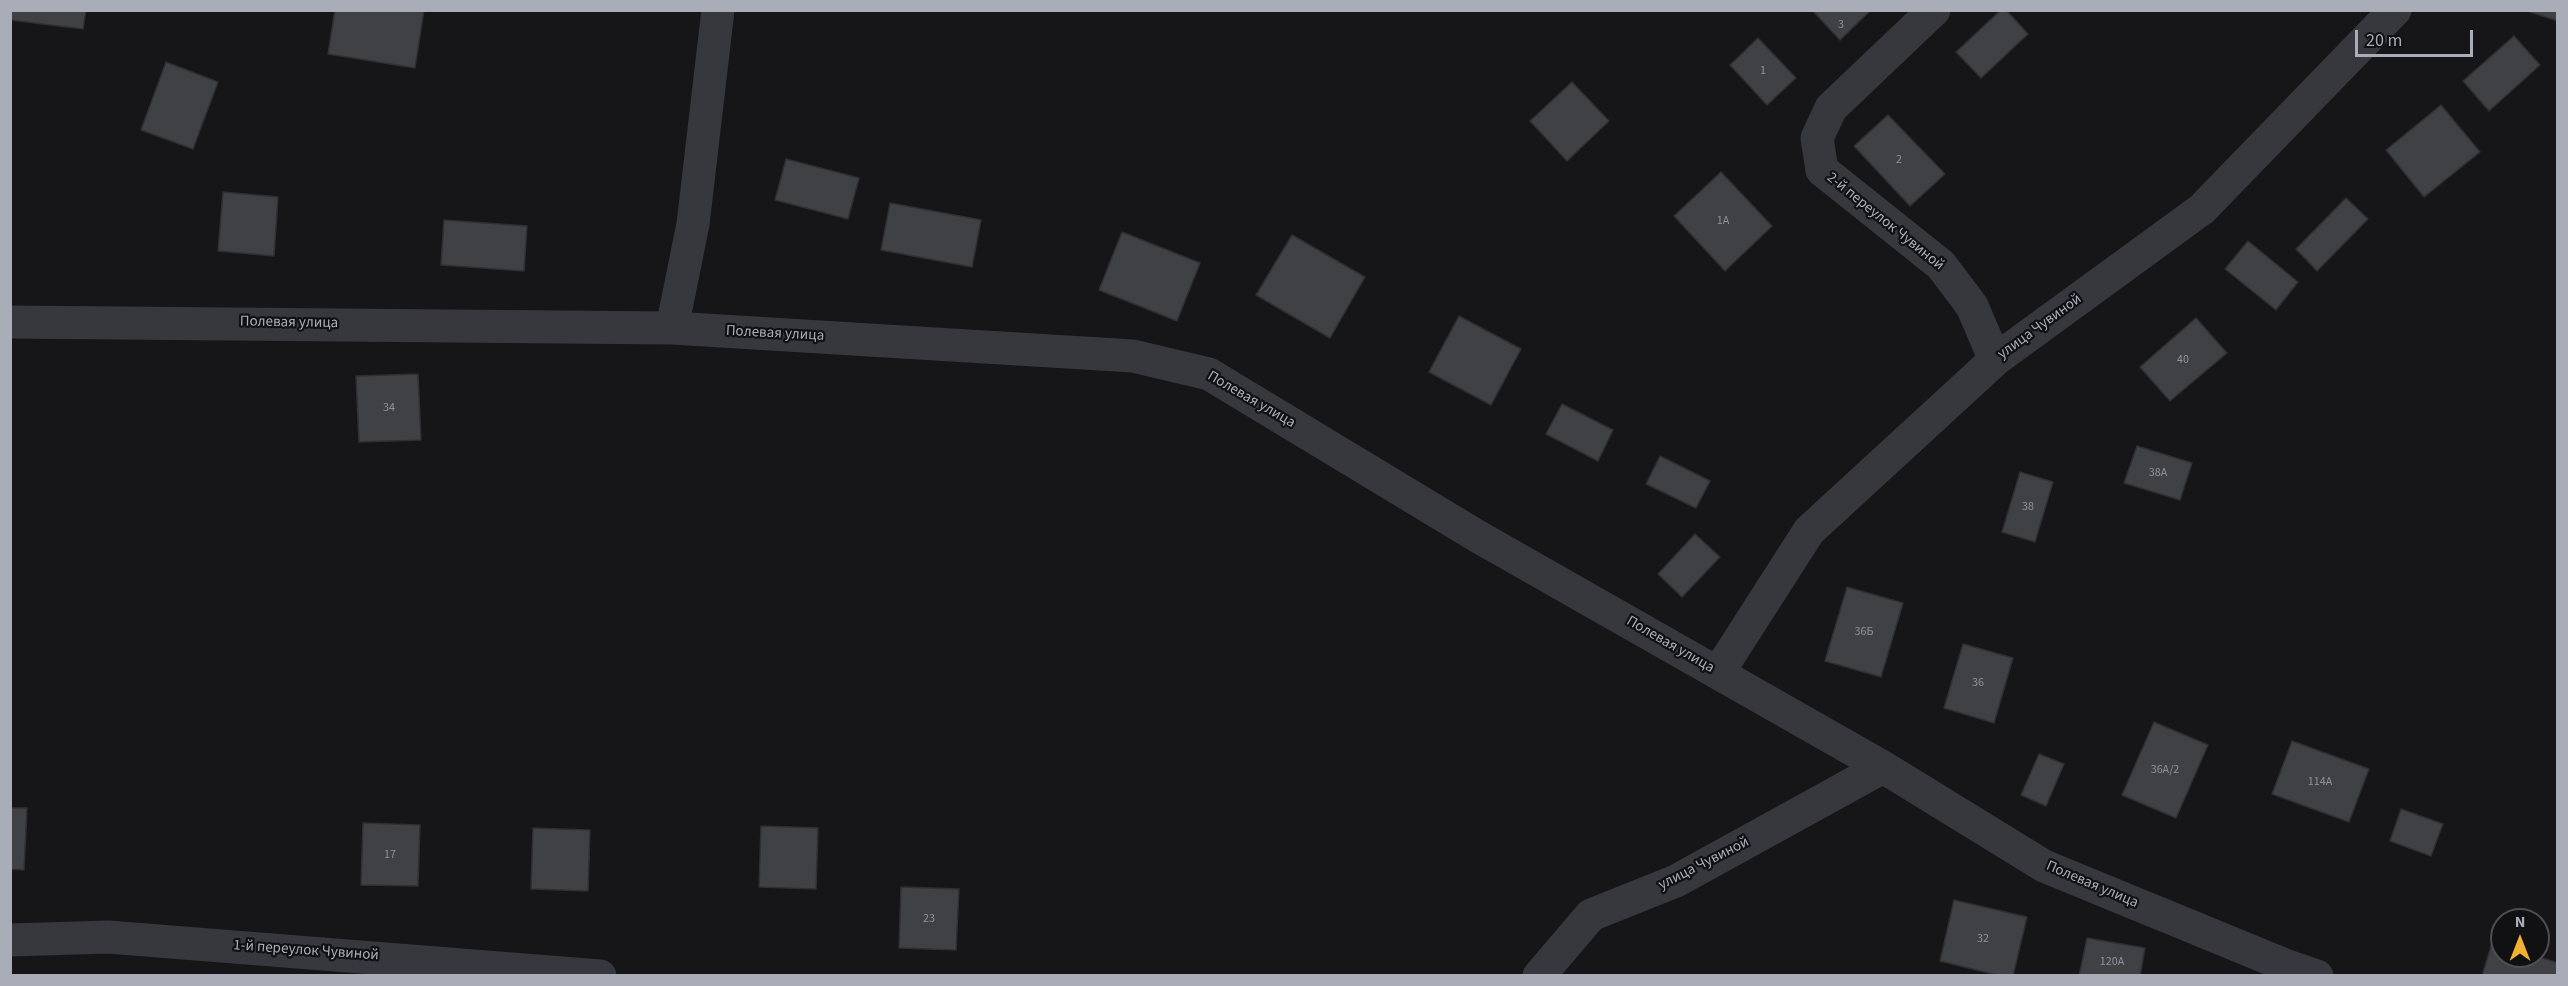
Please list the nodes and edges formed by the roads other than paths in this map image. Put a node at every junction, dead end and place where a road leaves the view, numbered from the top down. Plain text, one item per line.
1 (718, 10) edge
2 (1934, 10) edge
3 (2396, 10) edge
4 (10, 322) edge
5 (672, 328) junction
6 (1995, 360) junction
7 (1718, 673) junction
8 (1883, 767) junction
9 (10, 940) edge
10 (600, 975) edge
11 (1539, 975) edge
12 (2317, 975) edge

1 - 5 street
2 - 6 street, 2-й переулок Чувиной
3 - 6 street, улица Чувиной
4 - 5 street, Полевая улица
5 - 7 street, Полевая улица
6 - 7 street, улица Чувиной
7 - 8 street, Полевая улица
8 - 11 street, улица Чувиной
8 - 12 street, Полевая улица
9 - 10 street, 1-й переулок Чувиной

